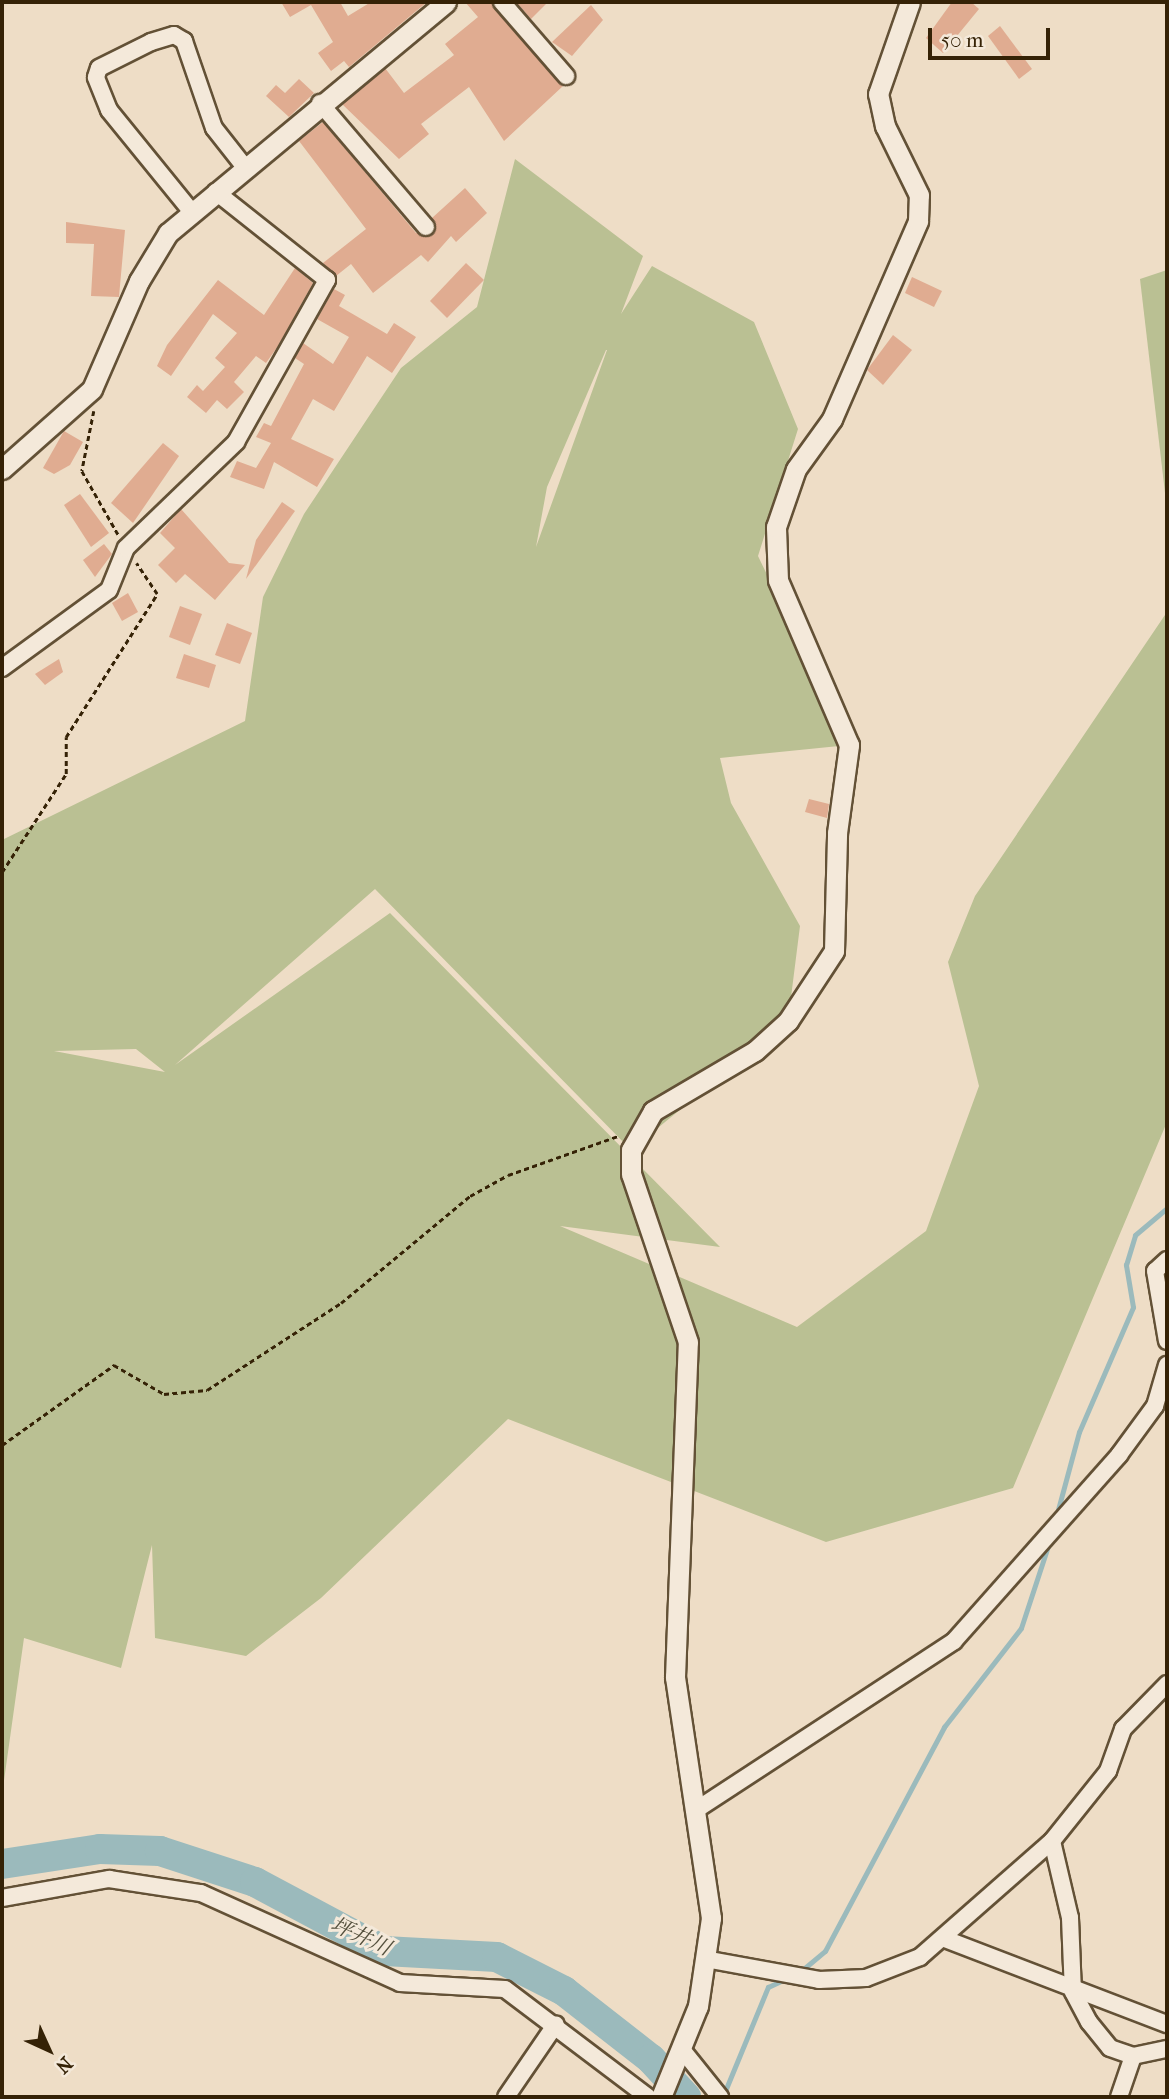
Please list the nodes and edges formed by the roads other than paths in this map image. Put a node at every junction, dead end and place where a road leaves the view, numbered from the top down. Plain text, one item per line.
1 (446, 2) edge
2 (502, 2) edge
3 (909, 2) edge
4 (566, 76) dead end
5 (320, 103) junction
6 (244, 166) junction
7 (216, 192) junction
8 (191, 211) junction
9 (426, 227) dead end
10 (2, 469) edge
11 (2, 668) edge
12 (1167, 1260) edge
13 (1167, 1341) edge
14 (1167, 1365) edge
15 (1167, 1684) edge
16 (696, 1810) junction
17 (1052, 1841) junction
18 (2, 1898) edge
19 (945, 1939) junction
20 (705, 1959) junction
21 (1073, 1992) junction
22 (556, 2024) junction
23 (1167, 2024) edge
24 (1167, 2049) edge
25 (682, 2056) junction
26 (1133, 2056) junction
27 (506, 2097) edge
28 (648, 2097) edge
29 (661, 2097) edge
30 (720, 2097) edge
31 (1119, 2097) edge

1 - 5 street
2 - 4 street
3 - 16 street
5 - 6 street
5 - 9 street
6 - 7 street
6 - 8 street
7 - 8 street
7 - 11 street
8 - 10 street
12 - 13 street
14 - 16 street
15 - 17 street
16 - 20 street
17 - 19 street
17 - 21 street
18 - 22 street
19 - 20 street
19 - 21 street
20 - 25 street
21 - 23 street
21 - 26 street
22 - 27 street
22 - 28 street
24 - 26 street
25 - 29 street
25 - 30 street
26 - 31 street

